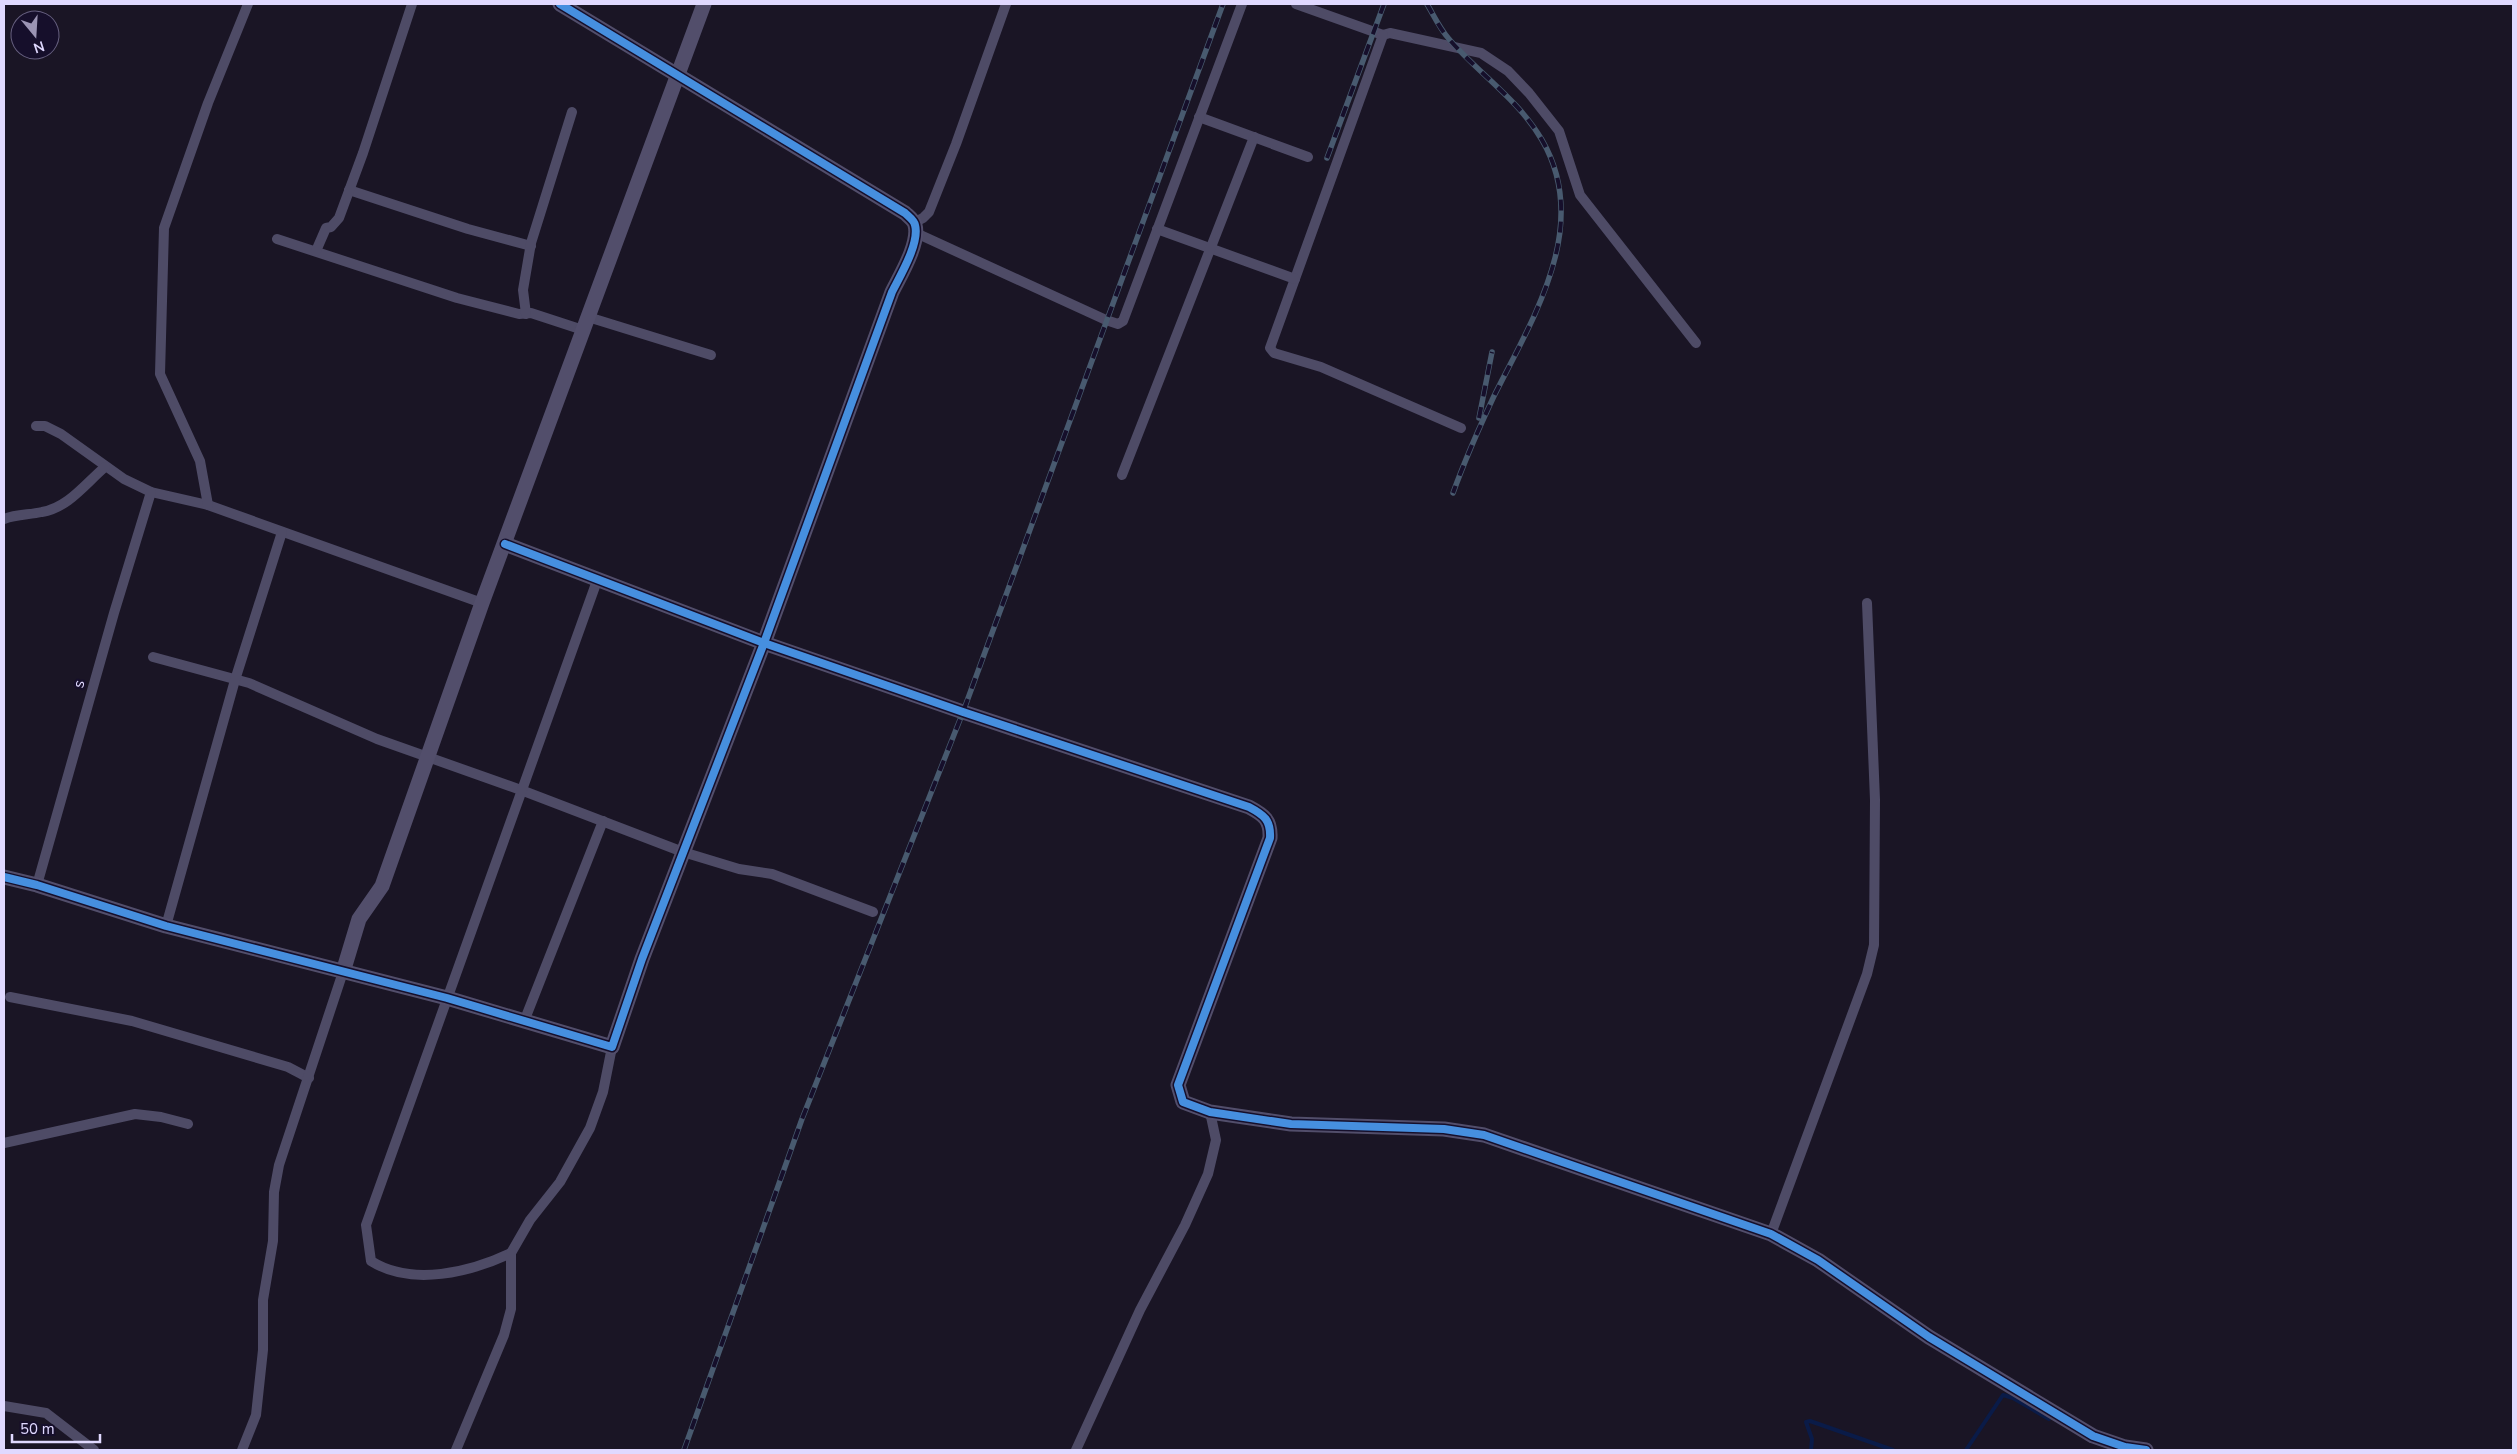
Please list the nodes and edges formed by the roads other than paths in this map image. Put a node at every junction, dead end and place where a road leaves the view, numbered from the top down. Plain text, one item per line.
1 (248, 4) edge
2 (412, 4) edge
3 (560, 4) edge
4 (704, 4) edge
5 (1006, 4) edge
6 (1242, 4) edge
7 (1296, 4) edge
8 (1383, 34) junction
9 (678, 75) junction
10 (572, 112) dead end
11 (1199, 117) junction
12 (1254, 137) junction
13 (1308, 157) dead end
14 (350, 190) junction
15 (915, 228) junction
16 (1158, 229) junction
17 (277, 239) dead end
18 (530, 246) junction
19 (1211, 249) junction
20 (316, 251) junction
21 (1296, 279) junction
22 (526, 314) junction
23 (586, 324) junction
24 (1696, 343) dead end
25 (712, 355) dead end
26 (36, 426) dead end
27 (1461, 428) dead end
28 (105, 467) junction
29 (1122, 475) dead end
30 (151, 492) junction
31 (208, 505) junction
32 (4, 519) edge
33 (282, 532) junction
34 (505, 544) junction
35 (598, 578) junction
36 (482, 603) junction
37 (1867, 603) dead end
38 (764, 642) junction
39 (153, 657) dead end
40 (235, 680) junction
41 (428, 758) junction
42 (521, 790) junction
43 (603, 821) junction
44 (683, 852) junction
45 (4, 877) edge
46 (37, 885) junction
47 (873, 912) dead end
48 (166, 926) junction
49 (344, 972) junction
50 (10, 997) dead end
51 (447, 998) junction
52 (525, 1019) junction
53 (612, 1047) junction
54 (309, 1078) junction
55 (1210, 1112) junction
56 (188, 1124) dead end
57 (4, 1143) edge
58 (1772, 1234) junction
59 (511, 1253) junction
60 (4, 1406) edge
61 (94, 1450) edge
62 (242, 1450) edge
63 (456, 1450) edge
64 (1076, 1450) edge
65 (2146, 1450) edge

1 - 31 street
2 - 14 street
3 - 9 street
4 - 9 street
5 - 15 street
6 - 11 street
7 - 8 street
8 - 21 street
8 - 24 street
9 - 15 street
9 - 23 street
10 - 18 street
11 - 12 street
11 - 16 street
12 - 13 street
12 - 19 street
14 - 18 street
14 - 20 street
15 - 16 street
15 - 38 street
16 - 19 street
17 - 20 street
18 - 22 street
19 - 21 street
19 - 29 street
20 - 22 street
21 - 27 street
22 - 23 street
23 - 25 street
23 - 34 street
26 - 28 street
28 - 30 street
28 - 32 street
30 - 31 street
30 - 46 street, s
31 - 33 street
33 - 36 street
33 - 40 street
34 - 35 street
34 - 36 street
35 - 38 street
35 - 42 street
36 - 41 street
37 - 58 street
38 - 44 street
38 - 55 street
39 - 40 street
40 - 41 street
40 - 48 street
41 - 42 street
41 - 49 street
42 - 43 street
42 - 51 street
43 - 44 street
43 - 52 street
44 - 47 street
44 - 53 street
45 - 46 street
46 - 48 street
48 - 49 street
49 - 51 street
49 - 54 street
50 - 54 street
51 - 52 street
51 - 59 street
52 - 53 street
53 - 59 street
54 - 62 street
55 - 58 street
55 - 64 street
56 - 57 street
58 - 65 street
59 - 63 street
60 - 61 street

